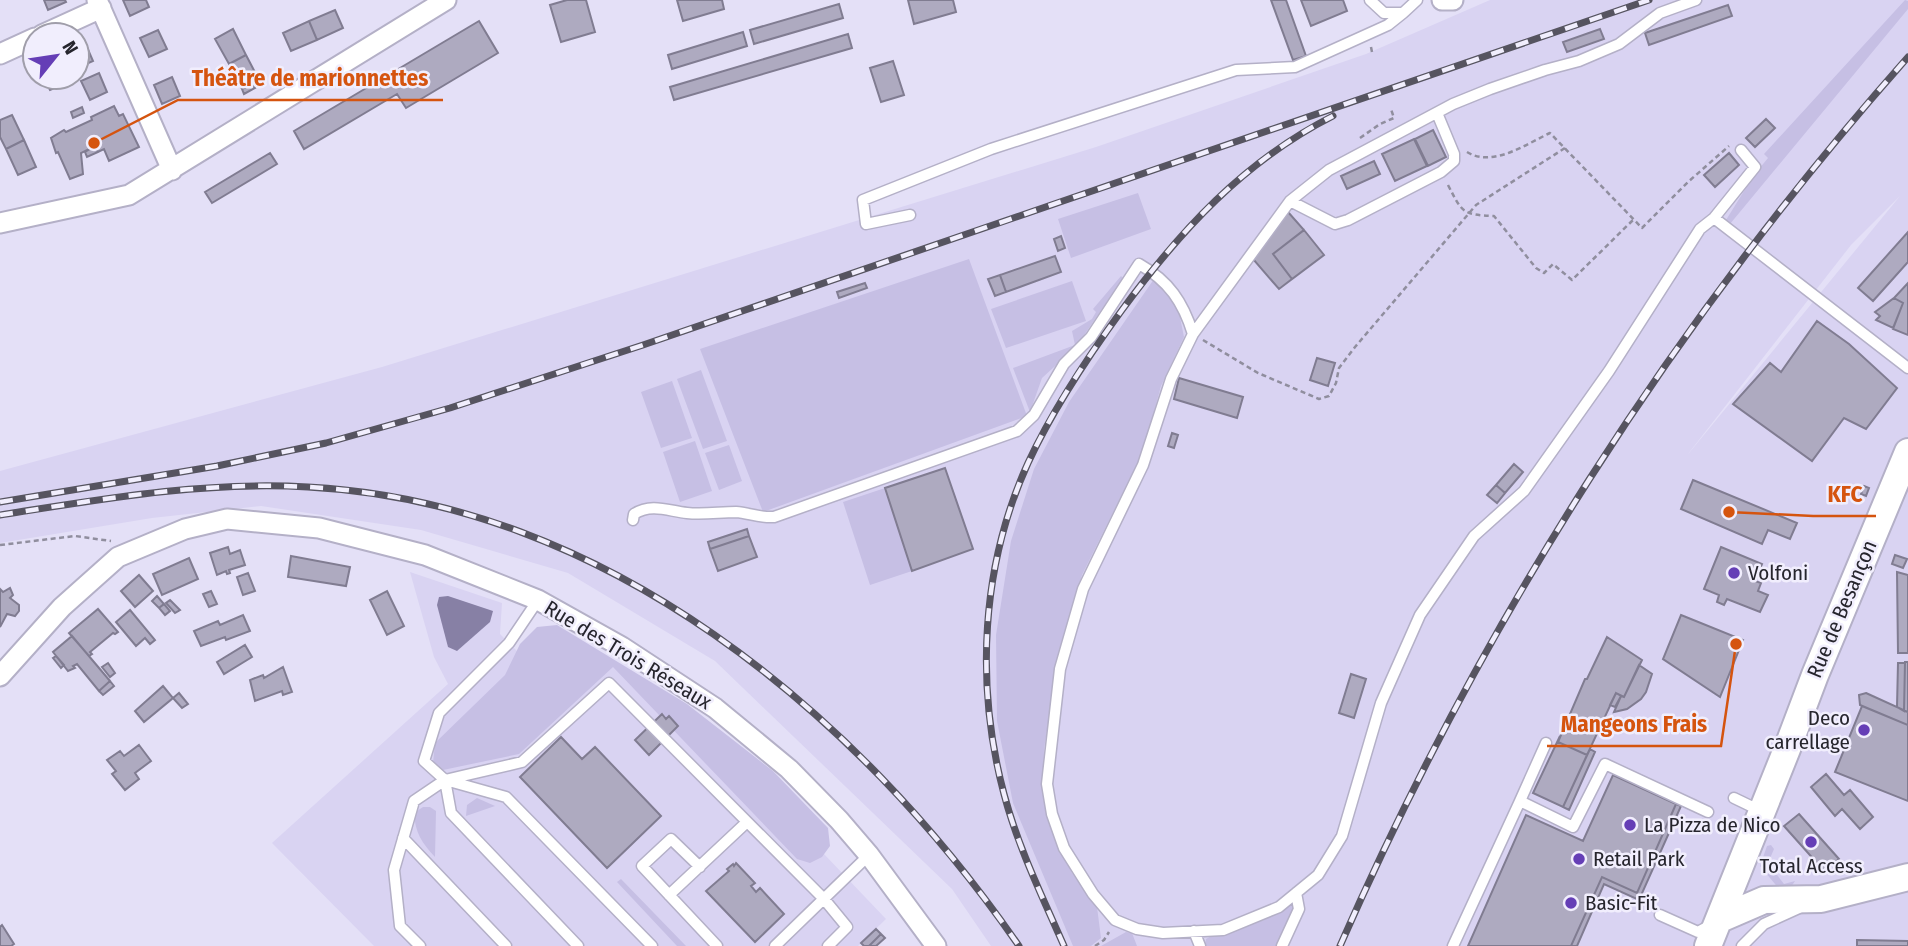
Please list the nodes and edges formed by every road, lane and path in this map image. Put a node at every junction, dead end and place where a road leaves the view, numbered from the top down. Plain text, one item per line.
1 (445, 0) edge
2 (1370, 0) edge
3 (1418, 0) edge
4 (1442, 0) edge
5 (1453, 0) edge
6 (1696, 0) edge
7 (99, 4) edge
8 (1403, 13) junction
9 (68, 21) edge
10 (21, 44) edge
11 (0, 54) edge
12 (1437, 113) junction
13 (1565, 148) junction
14 (1741, 150) joint
15 (1466, 152) dead end
16 (172, 170) junction
17 (1441, 172) junction
18 (1290, 201) junction
19 (1467, 213) junction
20 (909, 215) dead end
21 (1714, 218) junction
22 (1633, 220) junction
23 (0, 223) edge
24 (1193, 334) junction
25 (1908, 368) edge
26 (1908, 452) edge
27 (633, 520) dead end
28 (0, 545) edge
29 (134, 551) junction
30 (538, 600) junction
31 (0, 676) edge
32 (1546, 743) dead end
33 (445, 780) junction
34 (1734, 798) dead end
35 (1520, 801) junction
36 (1708, 812) dead end
37 (1762, 812) junction
38 (747, 822) junction
39 (403, 838) junction
40 (869, 855) junction
41 (1740, 864) junction
42 (700, 866) junction
43 (1908, 877) edge
44 (1296, 893) junction
45 (669, 895) junction
46 (824, 899) junction
47 (1821, 899) junction
48 (1765, 900) junction
49 (1660, 915) dead end
50 (1720, 919) junction
51 (1115, 920) junction
52 (1194, 931) junction
53 (419, 946) edge
54 (506, 946) edge
55 (578, 946) edge
56 (652, 946) edge
57 (718, 946) edge
58 (775, 946) edge
59 (828, 946) edge
60 (936, 946) edge
61 (1095, 946) edge
62 (1200, 946) edge
63 (1282, 946) edge
64 (1454, 946) edge
65 (1708, 946) edge
66 (1715, 946) edge
67 (1742, 946) edge

1 - 16 street
2 - 8 lane
3 - 8 lane
4 - 5 street
6 - 12 lane
7 - 9 street
7 - 16 street
8 - 20 lane
10 - 11 street
12 - 17 lane
12 - 18 lane
13 - 15 path
13 - 19 path
13 - 22 path
14 - 21 lane
14 - 22 path
16 - 23 street
17 - 18 lane
17 - 19 path
18 - 24 lane
19 - 22 path
19 - 24 path
21 - 25 lane
21 - 44 lane
24 - 27 lane
24 - 51 lane
26 - 37 main road, Rue de Besançon
28 - 29 path
29 - 30 street, Rue des Trois Réseaux
29 - 31 street, Rue des Trois Réseaux
30 - 33 lane
30 - 40 street, Rue des Trois Réseaux
32 - 35 lane
33 - 38 lane
33 - 39 lane
33 - 55 lane
33 - 56 lane
34 - 37 lane
35 - 36 lane
35 - 64 lane
37 - 41 main road, Rue de Besançon
38 - 42 lane
38 - 46 lane
39 - 53 lane
39 - 54 lane
40 - 46 lane
40 - 60 street, Rue des Trois Réseaux
41 - 48 main road
41 - 50 main road, Rue de Besançon
42 - 45 lane
42 - 45 lane
43 - 47 main road
44 - 52 lane
44 - 63 lane
45 - 57 lane
46 - 58 lane
46 - 59 lane
47 - 48 main road
47 - 67 lane
48 - 50 main road
49 - 50 lane
50 - 65 main road
50 - 66 main road
51 - 52 lane
51 - 61 path
52 - 62 lane

